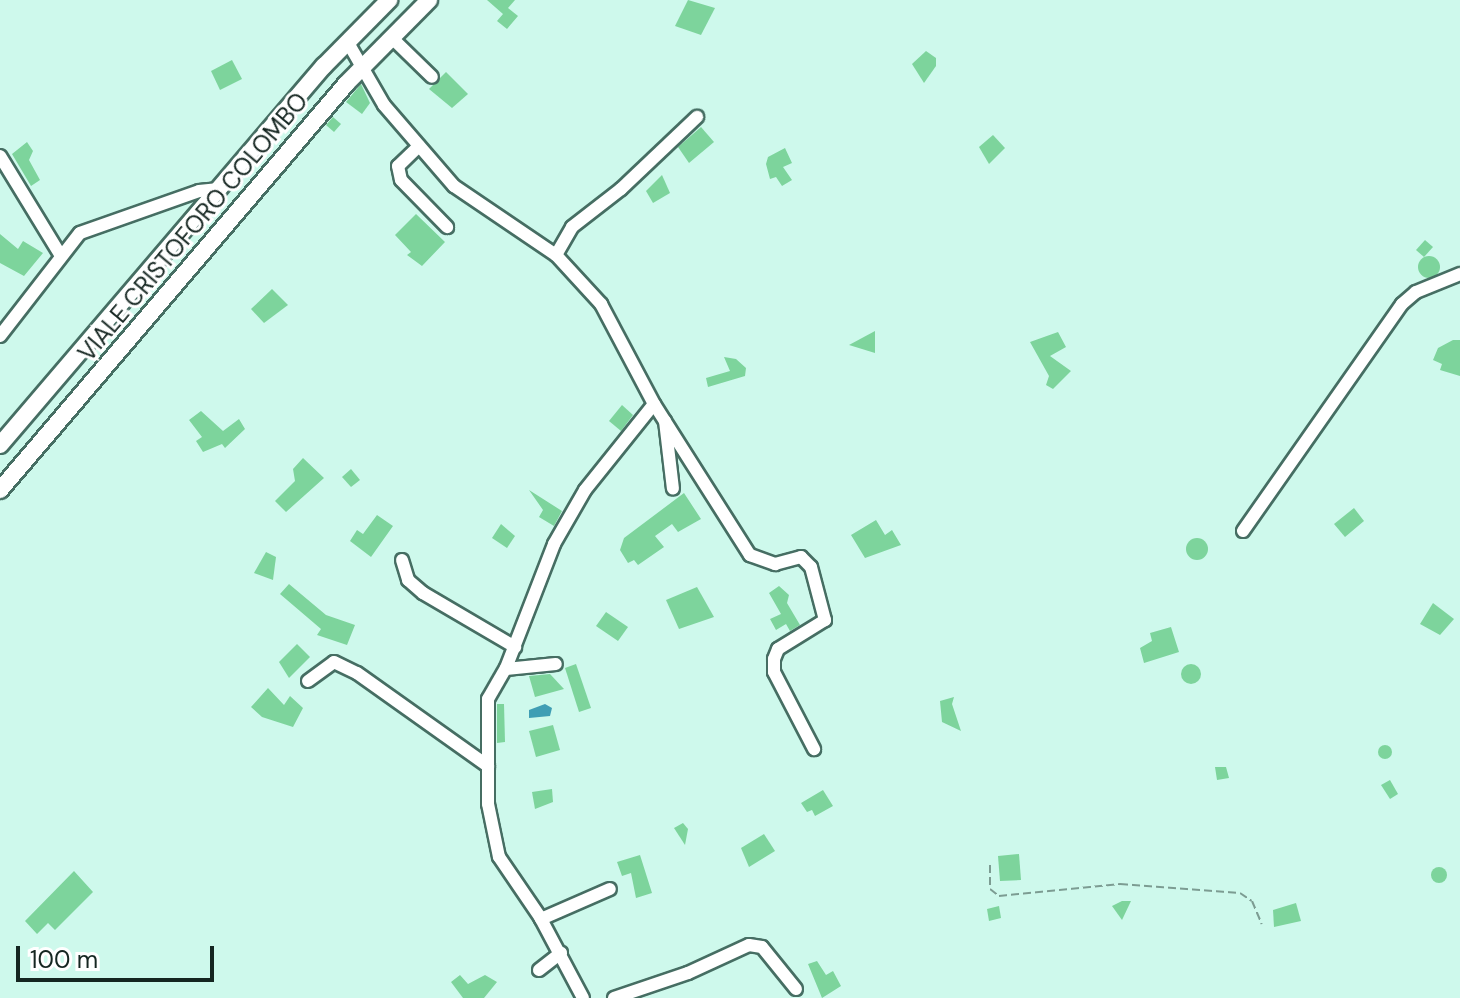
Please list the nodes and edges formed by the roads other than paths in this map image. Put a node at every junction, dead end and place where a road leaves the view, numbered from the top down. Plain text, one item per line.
1 (389, 0) edge
2 (429, 0) edge
3 (391, 37) junction
4 (347, 41) junction
5 (363, 65) junction
6 (432, 77) dead end
7 (697, 117) dead end
8 (419, 146) junction
9 (0, 156) edge
10 (219, 189) junction
11 (447, 227) dead end
12 (556, 255) junction
13 (61, 256) junction
14 (1460, 274) edge
15 (0, 336) edge
16 (654, 404) junction
17 (665, 420) junction
18 (0, 445) edge
19 (673, 489) dead end
20 (0, 490) edge
21 (1243, 531) dead end
22 (402, 560) dead end
23 (515, 647) junction
24 (556, 664) dead end
25 (506, 669) junction
26 (308, 681) dead end
27 (814, 749) dead end
28 (488, 766) junction
29 (610, 889) dead end
30 (541, 919) junction
31 (561, 953) junction
32 (539, 970) dead end
33 (796, 989) dead end
34 (583, 998) edge
35 (614, 998) edge

1 - 4 main road, VIALE CRISTOFORO COLOMBO
2 - 3 main road, VIALE CRISTOFORO COLOMBO
3 - 5 main road, VIALE CRISTOFORO COLOMBO
3 - 6 street
4 - 5 street
4 - 10 main road, VIALE CRISTOFORO COLOMBO
5 - 8 street
5 - 20 main road, VIALE CRISTOFORO COLOMBO
7 - 12 street
8 - 11 street
8 - 12 street
9 - 13 street
10 - 13 street
10 - 18 main road, VIALE CRISTOFORO COLOMBO
12 - 16 street
13 - 15 street
14 - 21 street
16 - 17 street
16 - 23 street
17 - 19 street
17 - 27 street
22 - 23 street
23 - 25 street
24 - 25 street
25 - 28 street
26 - 28 street
28 - 30 street
29 - 30 street
30 - 31 street
31 - 32 street
31 - 34 street
33 - 35 street

